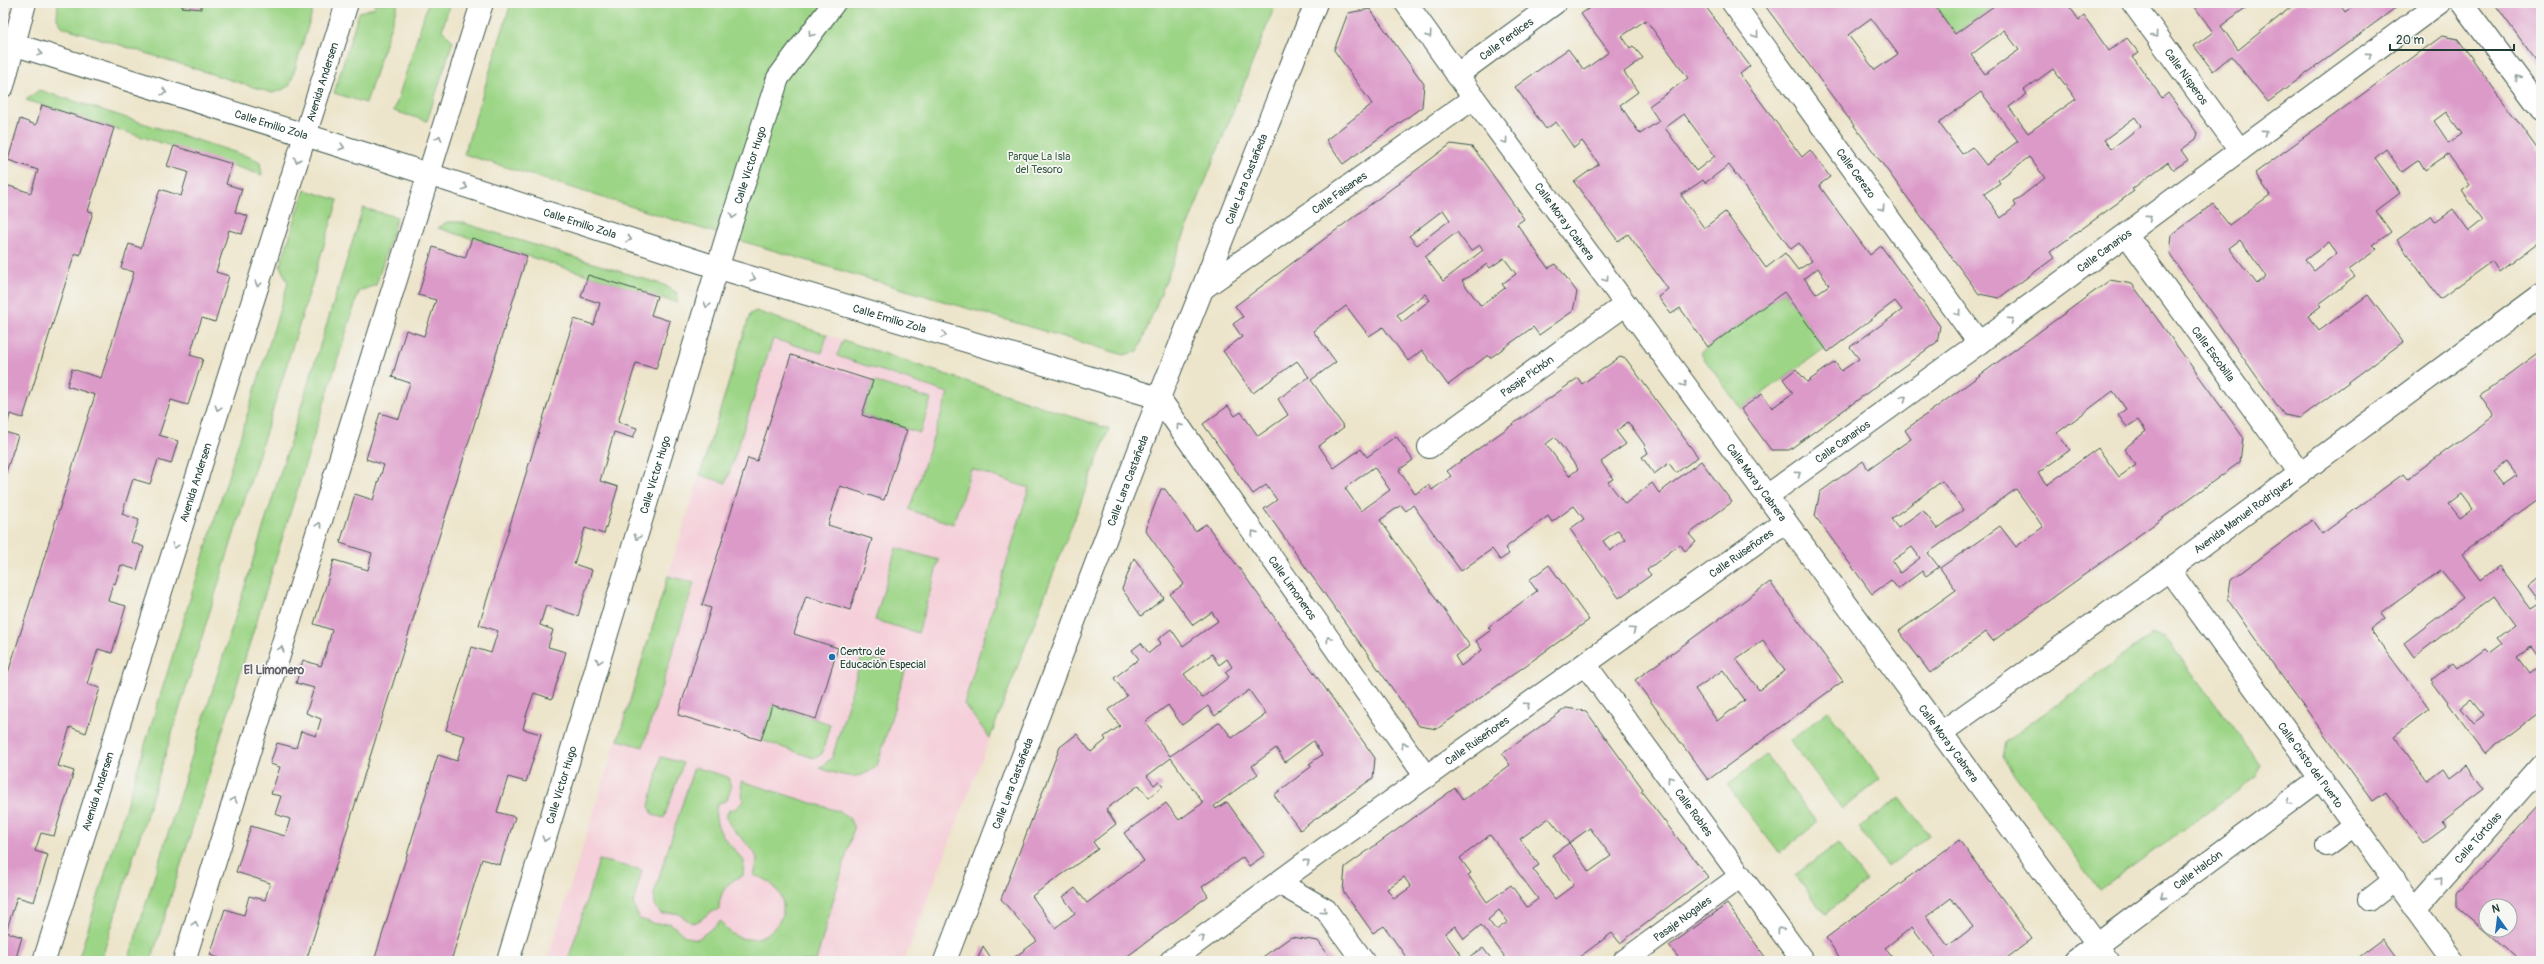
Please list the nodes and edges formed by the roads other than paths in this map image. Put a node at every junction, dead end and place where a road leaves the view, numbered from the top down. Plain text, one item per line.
1 (25, 3) edge
2 (346, 3) edge
3 (482, 3) edge
4 (834, 3) edge
5 (1316, 3) edge
6 (1406, 3) edge
7 (1555, 3) edge
8 (1733, 3) edge
9 (2132, 3) edge
10 (2439, 3) edge
11 (2462, 3) edge
12 (9, 43) edge
13 (1457, 75) junction
14 (3, 86) edge
15 (1474, 98) junction
16 (2541, 109) edge
17 (304, 136) junction
18 (2240, 150) junction
19 (428, 175) junction
20 (2127, 235) junction
21 (719, 268) junction
22 (1205, 287) junction
23 (2541, 295) edge
24 (1626, 305) junction
25 (1979, 343) junction
26 (1159, 398) junction
27 (1429, 447) dead end
28 (2300, 473) junction
29 (1767, 496) junction
30 (1785, 522) junction
31 (2169, 570) junction
32 (1585, 664) junction
33 (1942, 732) junction
34 (2541, 766) edge
35 (1426, 777) junction
36 (2321, 778) junction
37 (2354, 825) junction
38 (2327, 845) dead end
39 (1741, 876) junction
40 (2395, 880) junction
41 (1279, 883) junction
42 (2369, 900) dead end
43 (2415, 909) junction
44 (2103, 953) edge
45 (44, 961) edge
46 (184, 961) edge
47 (508, 961) edge
48 (945, 961) edge
49 (1171, 961) edge
50 (1363, 961) edge
51 (1624, 961) edge
52 (1803, 961) edge
53 (2075, 961) edge
54 (2453, 961) edge

1 - 12 street
2 - 17 street, Avenida Andersen
19 -> 3 street
4 -> 21 street, Calle Víctor Hugo
5 - 22 street, Calle Lara Castañeda
6 -> 13 street, Calle Mora y Cabrera
7 - 13 street, Calle Perdices
8 -> 25 street, Calle Cerezo
9 -> 18 street, Calle Nísperos
18 -> 10 street, Calle Canarios
16 -> 11 street
12 - 14 street
12 -> 17 street, Calle Emilio Zola
13 - 15 street, Calle Mora y Cabrera
15 - 22 street, Calle Faisanes
15 -> 24 street, Calle Mora y Cabrera
17 -> 19 street, Calle Emilio Zola
17 -> 45 street, Avenida Andersen
20 -> 18 street, Calle Canarios
19 -> 21 street, Calle Emilio Zola
46 -> 19 street
25 -> 20 street, Calle Canarios
20 - 28 street, Calle Escobilla
21 -> 26 street, Calle Emilio Zola
21 -> 47 street, Calle Víctor Hugo
22 - 26 street, Calle Lara Castañeda
23 - 28 street, Avenida Manuel Rodríguez
24 - 27 street, Pasaje Pichón
24 -> 29 street, Calle Mora y Cabrera
29 -> 25 street, Calle Canarios
35 -> 26 street, Calle Limoneros
26 - 48 street, Calle Lara Castañeda
28 - 31 street, Avenida Manuel Rodríguez
29 - 30 street, Calle Mora y Cabrera
32 -> 30 street, Calle Ruiseñores
30 - 33 street, Calle Mora y Cabrera
31 - 33 street, Avenida Manuel Rodríguez
31 - 36 street, Calle Cristo del Puerto
35 -> 32 street, Calle Ruiseñores
39 -> 32 street, Calle Robles
33 - 44 street, Calle Mora y Cabrera
43 -> 34 street, Calle Tórtolas
41 -> 35 street, Calle Ruiseñores
36 - 37 street, Calle Cristo del Puerto
36 -> 44 street, Calle Halcón
37 - 38 street
37 - 40 street, Calle Cristo del Puerto
39 - 51 street, Pasaje Nogales
52 -> 39 street, Calle Robles
40 - 42 street
40 - 43 street, Calle Cristo del Puerto
49 -> 41 street, Calle Ruiseñores
41 -> 50 street
43 - 54 street, Calle Cristo del Puerto
44 - 53 street, Calle Halcón

